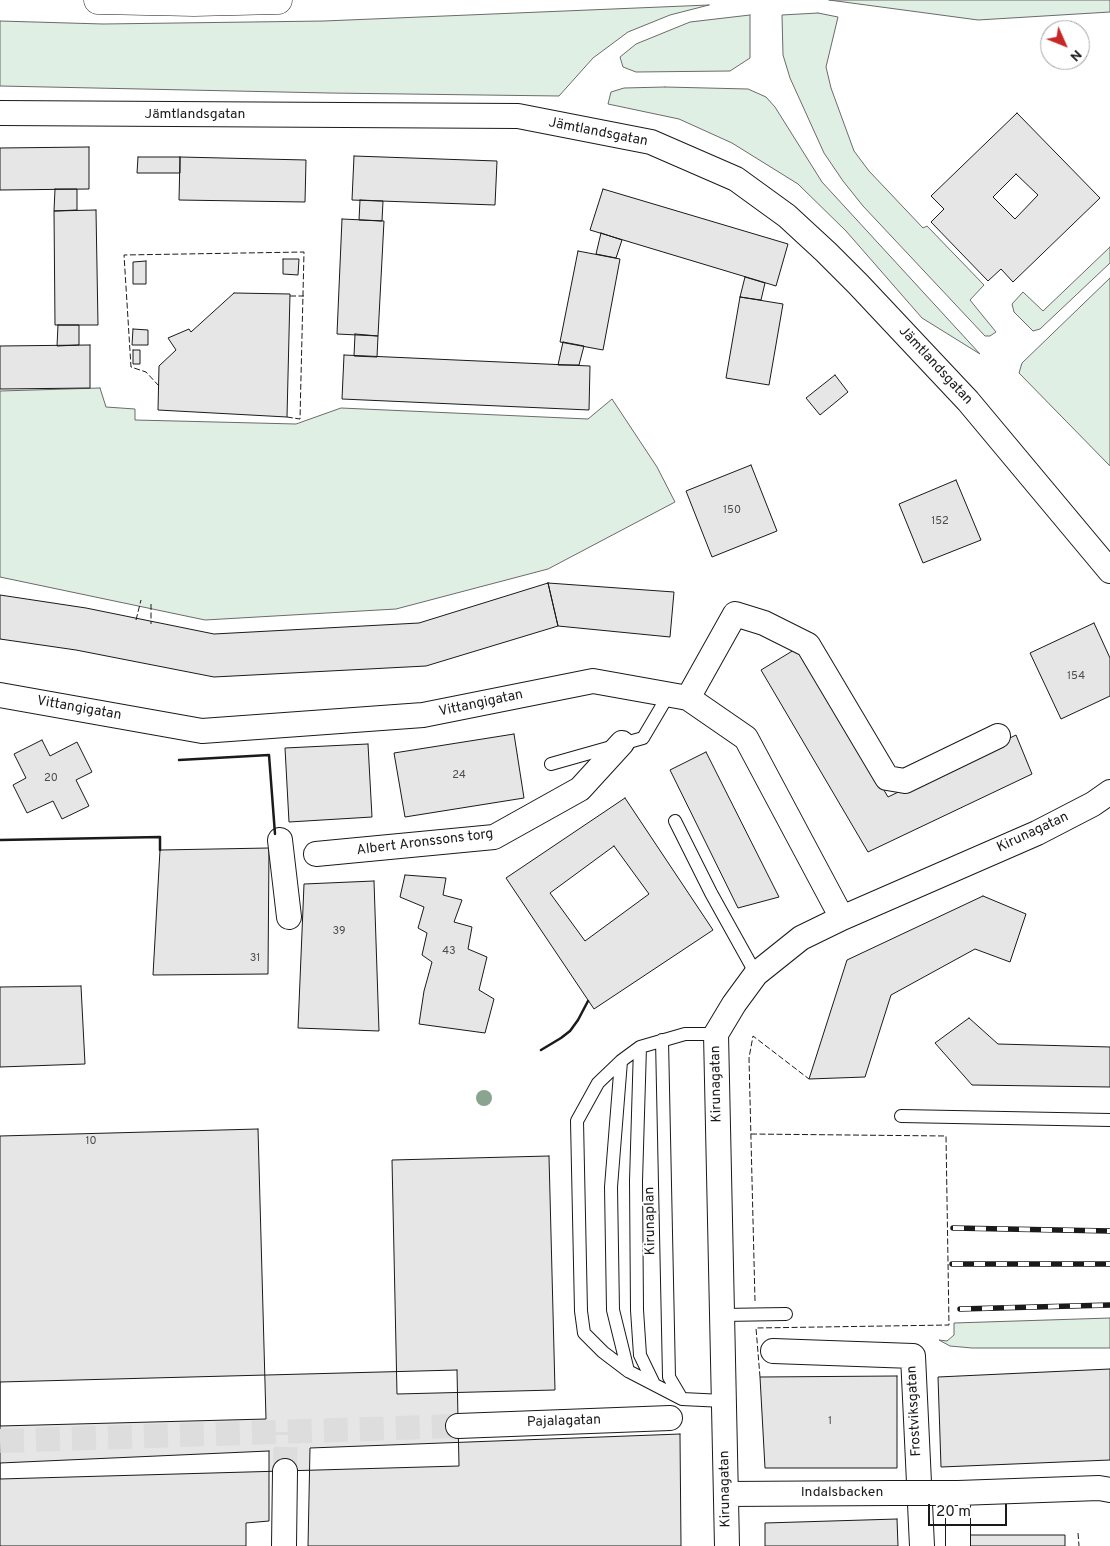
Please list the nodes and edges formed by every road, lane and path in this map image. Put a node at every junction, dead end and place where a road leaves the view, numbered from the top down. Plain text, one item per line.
1 (98, 0) edge
2 (278, 0) edge
3 (0, 113) edge
4 (1110, 571) edge
5 (0, 695) edge
6 (678, 696) junction
7 (998, 736) dead end
8 (622, 743) junction
9 (551, 764) dead end
10 (1110, 792) edge
11 (675, 821) dead end
12 (280, 840) dead end
13 (316, 854) dead end
14 (289, 917) dead end
15 (842, 918) junction
16 (756, 974) junction
17 (716, 1034) junction
18 (662, 1040) junction
19 (640, 1047) junction
20 (621, 1061) junction
21 (901, 1116) dead end
22 (1110, 1120) edge
23 (786, 1314) dead end
24 (722, 1315) junction
25 (772, 1351) dead end
26 (628, 1370) junction
27 (654, 1384) junction
28 (724, 1401) junction
29 (676, 1409) junction
30 (458, 1426) tunnel mouth
31 (286, 1471) tunnel mouth
32 (1110, 1490) edge
33 (958, 1493) junction
34 (726, 1494) junction
35 (284, 1546) edge
36 (727, 1546) edge
37 (922, 1546) edge
38 (958, 1546) edge

1 - 2 main road
3 - 4 street, Jämtlandsgatan
5 - 6 street, Vittangigatan
6 - 7 street
6 - 8 lane
6 - 15 street, Vittangigatan
8 - 9 lane
8 - 13 street, Albert Aronssons torg
10 - 15 street, Kirunagatan
11 - 16 lane
12 - 14 street
15 - 16 street, Kirunagatan
16 - 17 street, Kirunagatan
17 - 18 lane
17 - 24 street, Kirunagatan
18 - 19 lane
18 - 29 lane, Kirunaplan
19 - 20 lane
19 - 27 lane, Kirunaplan
20 - 26 lane
20 - 26 lane
21 - 22 lane
23 - 24 lane
24 - 28 street, Kirunagatan
25 - 37 street, Frostviksgatan
26 - 27 lane
27 - 29 lane
28 - 29 lane
28 - 34 street, Kirunagatan
29 - 30 street, Pajalagatan
31 - 35 street
32 - 33 street, Indalsbacken
33 - 34 street, Indalsbacken, bridge
33 - 38 street
34 - 36 street, Kirunagatan

